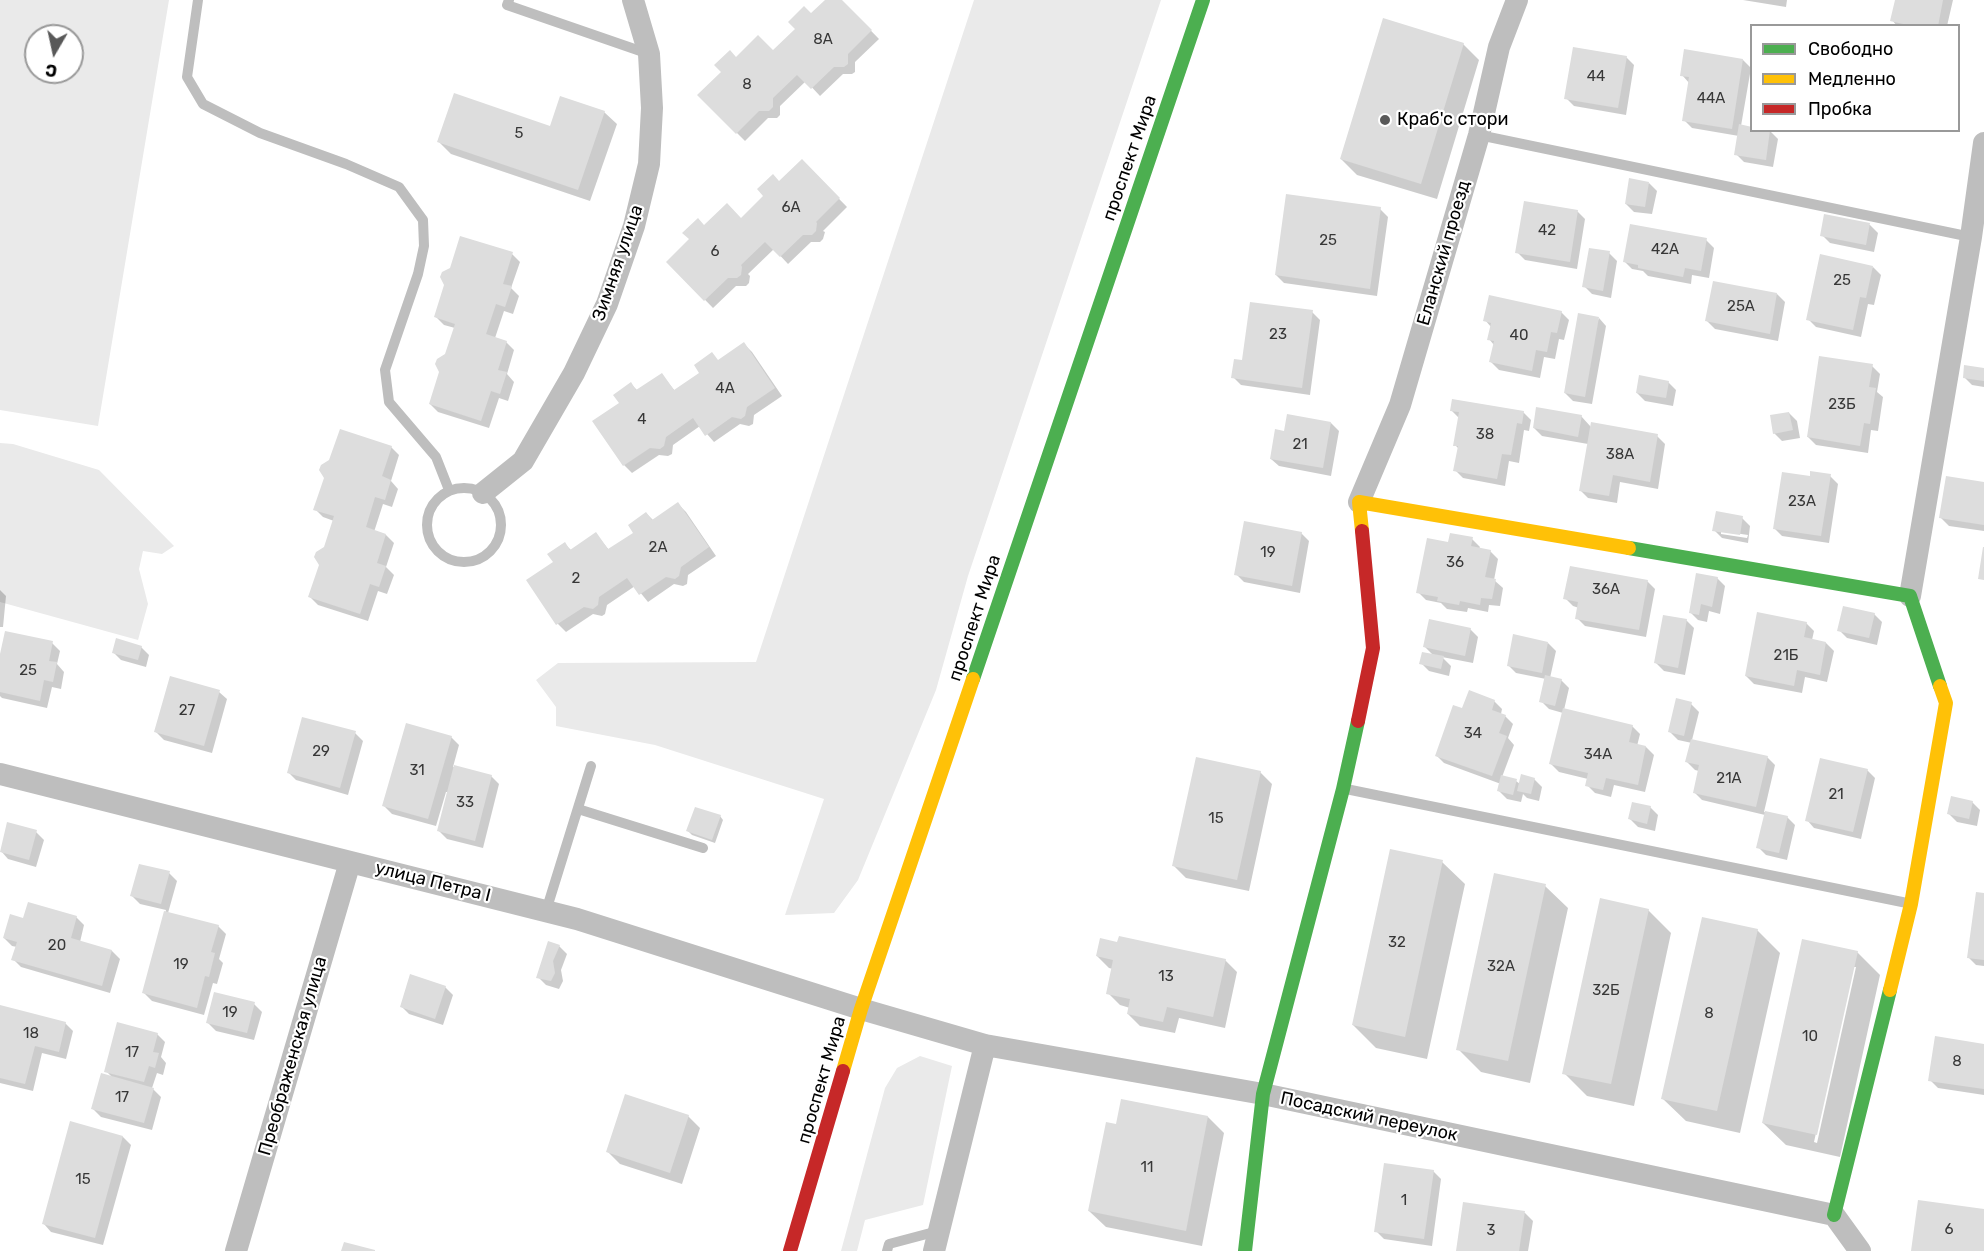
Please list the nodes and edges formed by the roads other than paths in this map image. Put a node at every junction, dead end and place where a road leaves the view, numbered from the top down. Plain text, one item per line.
1 (198, 0) edge
2 (509, 0) edge
3 (633, 0) edge
4 (1203, 0) edge
5 (1517, 0) edge
6 (649, 54) junction
7 (1479, 135) junction
8 (1984, 143) edge
9 (1971, 237) junction
10 (449, 490) junction
11 (483, 493) junction
12 (1359, 502) junction
13 (1910, 596) junction
14 (591, 766) dead end
15 (0, 774) edge
16 (1343, 789) junction
17 (578, 809) junction
18 (703, 848) dead end
19 (350, 861) junction
20 (1911, 904) junction
21 (546, 911) junction
22 (861, 1010) junction
23 (986, 1045) junction
24 (1263, 1094) junction
25 (1834, 1215) junction
26 (936, 1241) edge
27 (236, 1251) edge
28 (790, 1251) edge
29 (888, 1251) edge
30 (1245, 1251) edge
31 (1860, 1251) edge

1 - 10 lane
2 - 6 lane
3 - 6 street, Зимняя улица
4 - 22 street, проспект Мира
5 - 7 street, Еланский проезд
6 - 11 street, Зимняя улица
7 - 9 lane
7 - 12 street, Еланский проезд
8 - 9 street
9 - 13 street
10 - 11 lane
10 - 11 lane
12 - 13 street
12 - 16 street
13 - 20 street
14 - 17 lane
15 - 19 street, улица Петра I
16 - 20 lane
16 - 24 street
17 - 18 lane
17 - 21 lane
19 - 21 street, улица Петра I
19 - 27 street, Преображенская улица
20 - 25 street
21 - 22 street, улица Петра I
22 - 23 street, Посадский переулок
22 - 28 street, проспект Мира
23 - 24 street, Посадский переулок
23 - 26 street
24 - 25 street, Посадский переулок
24 - 30 street
25 - 31 street
26 - 29 lane

